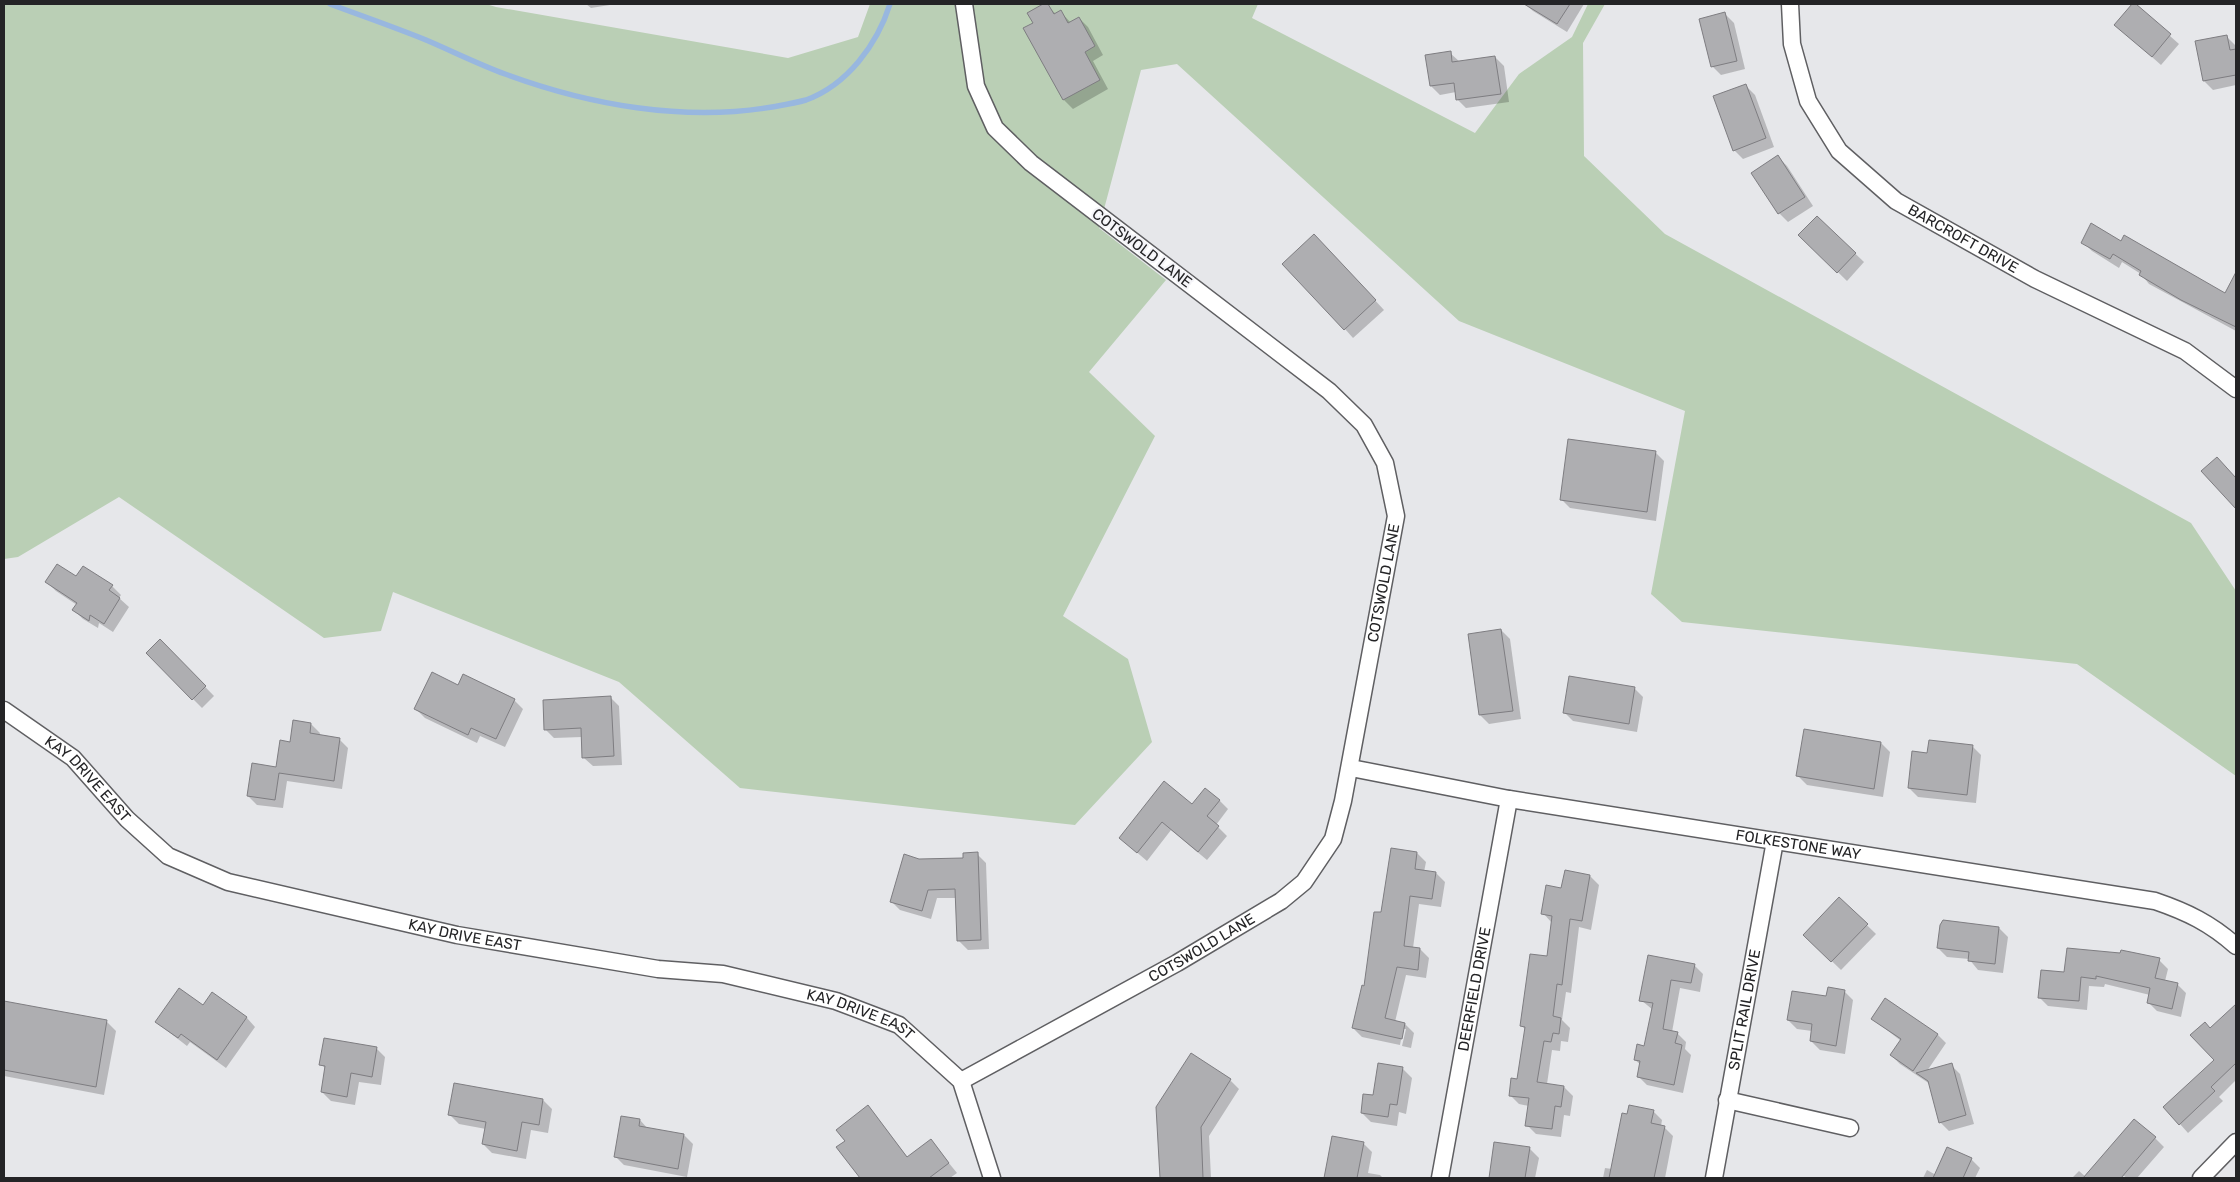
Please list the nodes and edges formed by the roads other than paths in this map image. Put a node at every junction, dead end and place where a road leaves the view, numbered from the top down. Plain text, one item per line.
1 (964, 4) edge
2 (1790, 4) edge
3 (2229, 374) edge
4 (2236, 389) edge
5 (4, 710) edge
6 (1351, 768) junction
7 (1509, 799) junction
8 (1775, 841) junction
9 (2236, 946) edge
10 (961, 1081) junction
11 (1727, 1100) junction
12 (1850, 1128) dead end
13 (2236, 1142) edge
14 (992, 1178) edge
15 (1440, 1178) edge
16 (1714, 1178) edge
17 (2201, 1178) edge

1 - 6 street, COTSWOLD LANE
2 - 3 street, BARCROFT DRIVE
3 - 4 street, BARCROFT DRIVE
5 - 10 street, KAY DRIVE EAST
6 - 7 street, FOLKESTONE WAY
6 - 10 street, COTSWOLD LANE
7 - 8 street, FOLKESTONE WAY
7 - 15 street, DEERFIELD DRIVE
8 - 9 street, FOLKESTONE WAY
8 - 11 street, SPLIT RAIL DRIVE
10 - 14 street
11 - 12 street
11 - 16 street, SPLIT RAIL DRIVE
13 - 17 street

